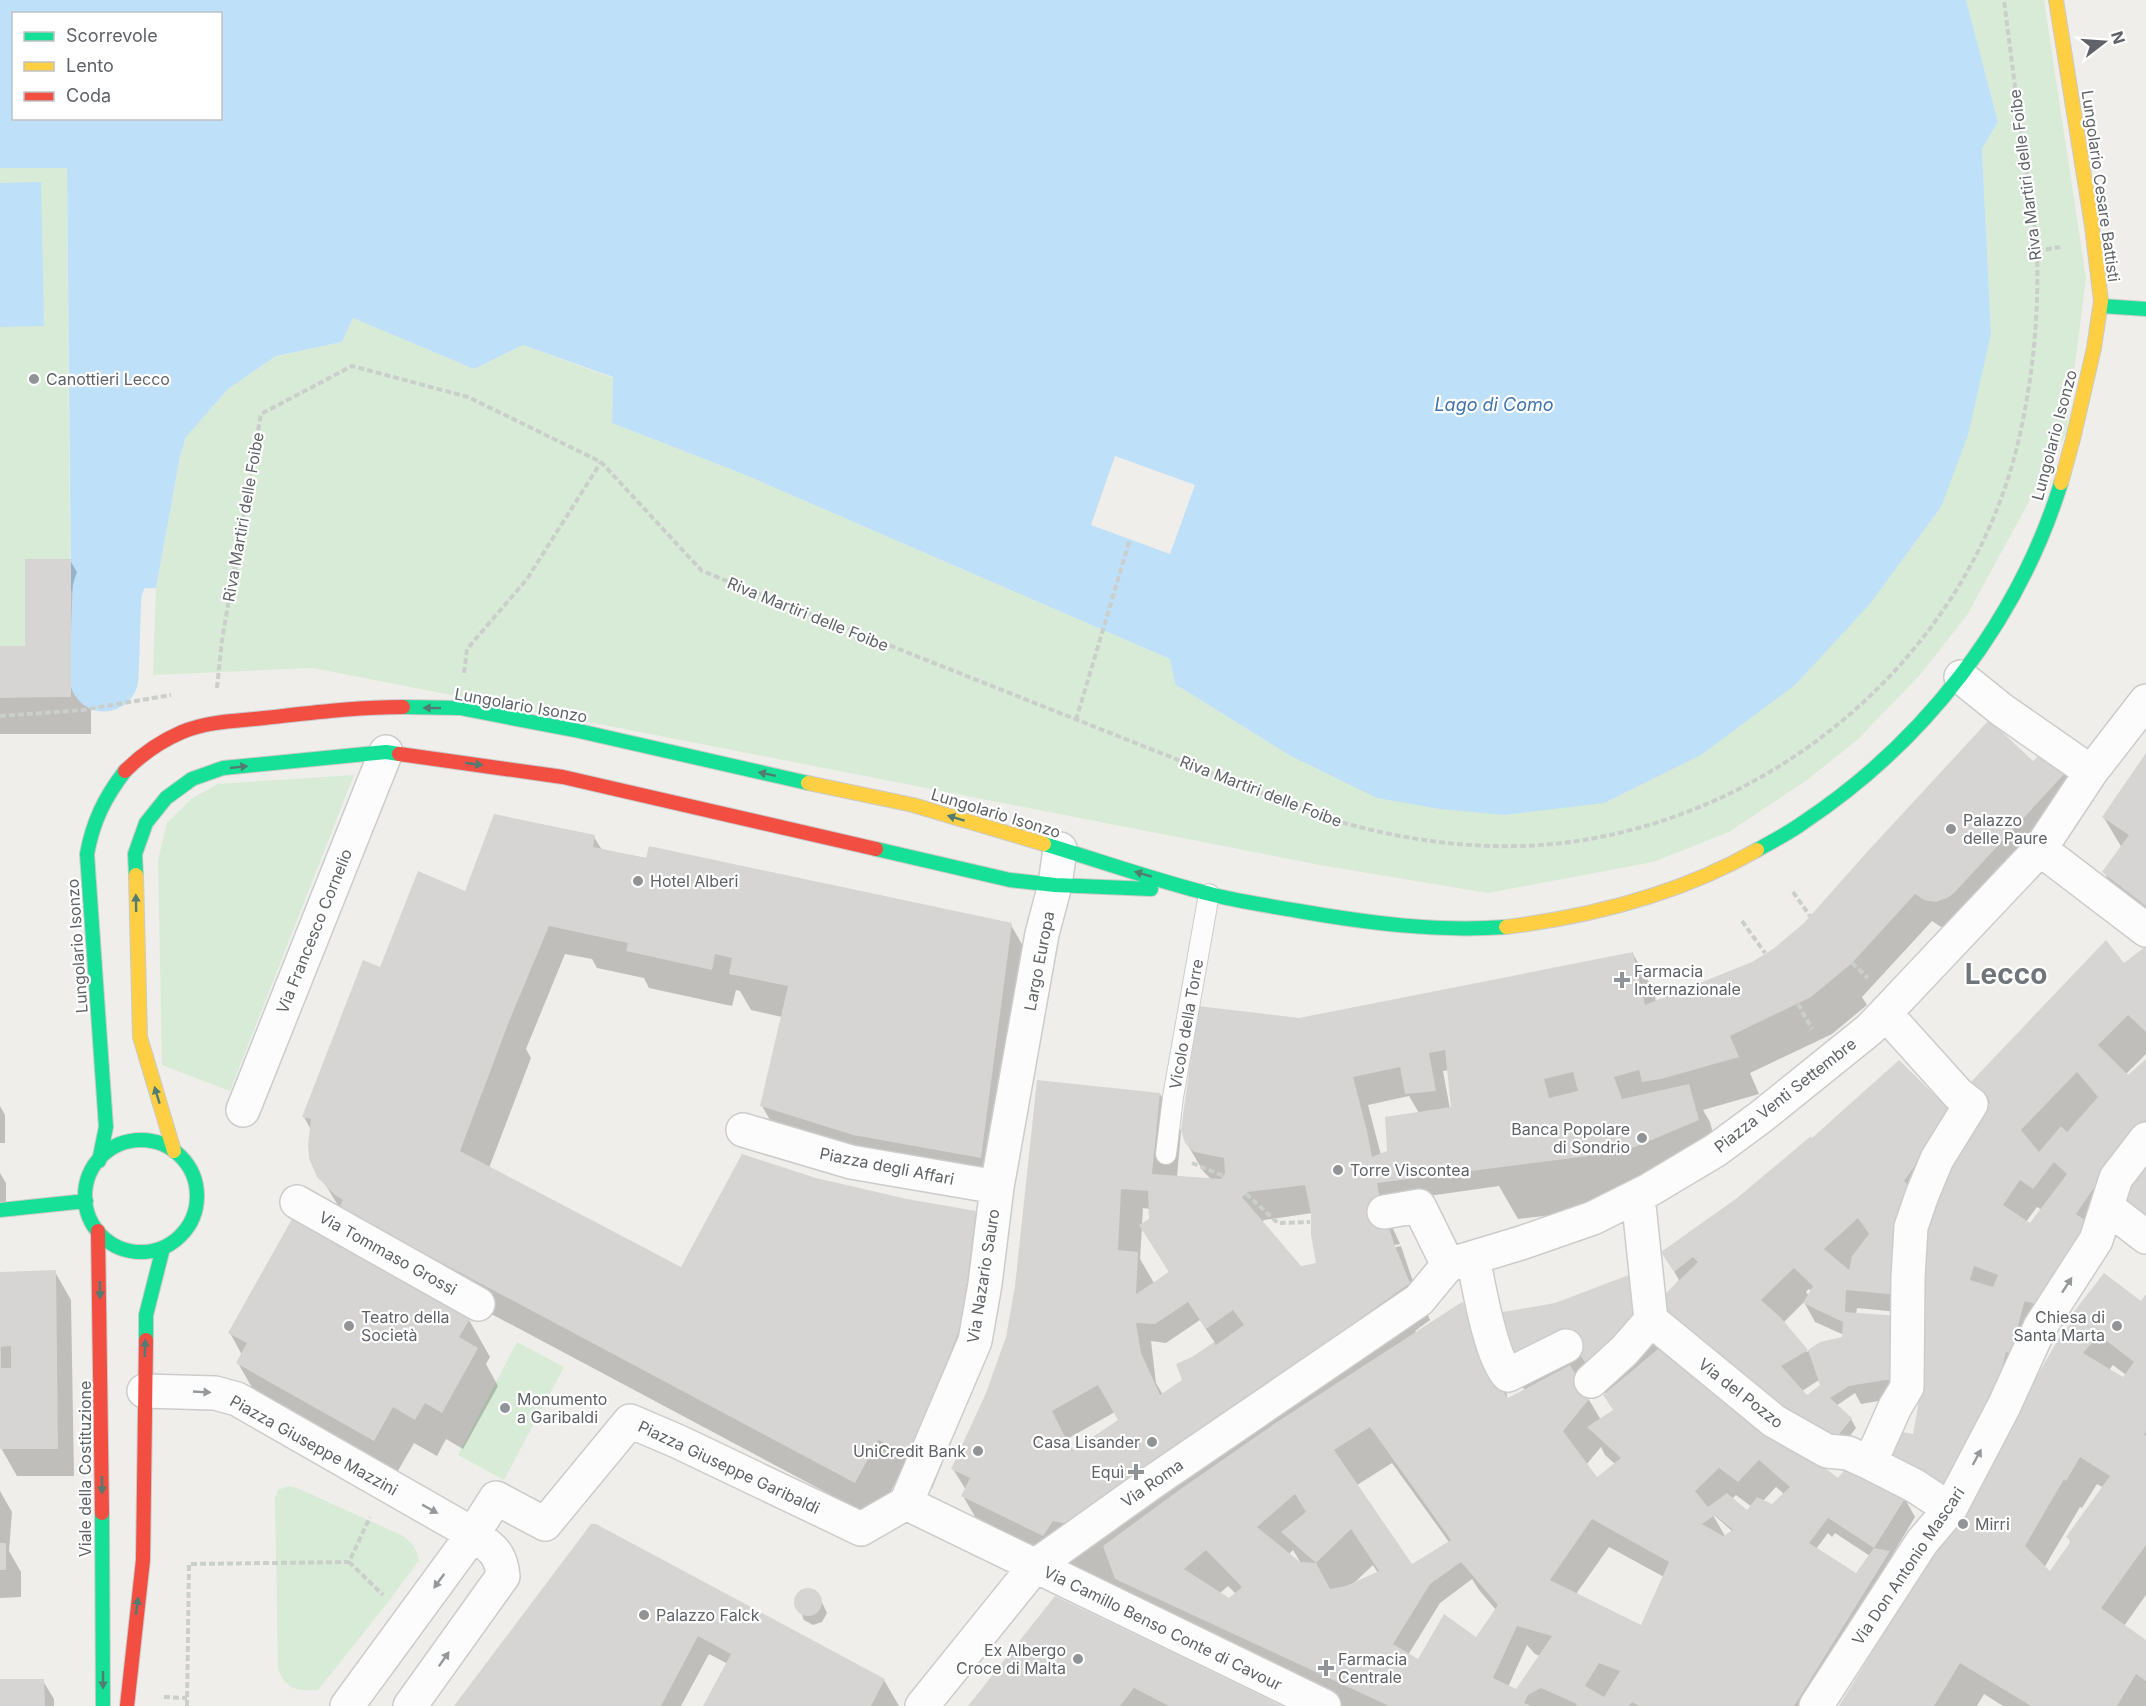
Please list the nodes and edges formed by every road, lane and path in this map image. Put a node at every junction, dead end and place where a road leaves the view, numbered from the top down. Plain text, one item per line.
1 (2004, 0) edge
2 (2056, 0) edge
3 (2102, 306) junction
4 (2146, 309) edge
5 (601, 462) junction
6 (1130, 539) dead end
7 (1961, 677) junction
8 (216, 691) dead end
9 (179, 694) dead end
10 (2146, 701) edge
11 (460, 708) junction
12 (0, 716) edge
13 (1076, 720) junction
14 (386, 752) junction
15 (2091, 772) junction
16 (1060, 849) junction
17 (2040, 849) junction
18 (1055, 885) junction
19 (1793, 891) dead end
20 (1204, 892) junction
21 (1810, 916) dead end
22 (1742, 921) dead end
23 (2146, 930) edge
24 (1765, 953) dead end
25 (1885, 1013) junction
26 (1018, 1073) joint
27 (243, 1110) dead end
28 (743, 1130) dead end
29 (2146, 1139) edge
30 (174, 1151) junction
31 (1166, 1154) dead end
32 (99, 1161) junction
33 (997, 1187) junction
34 (1246, 1194) dead end
35 (1638, 1196) junction
36 (86, 1201) junction
37 (297, 1202) dead end
38 (2107, 1207) junction
39 (0, 1210) edge
40 (1384, 1212) dead end
41 (1310, 1222) dead end
42 (98, 1231) junction
43 (2146, 1237) edge
44 (163, 1248) junction
45 (1460, 1261) junction
46 (478, 1304) dead end
47 (1651, 1320) junction
48 (1566, 1346) dead end
49 (1591, 1381) dead end
50 (144, 1391) junction
51 (1870, 1463) junction
52 (383, 1483) junction
53 (906, 1503) junction
54 (1950, 1509) junction
55 (473, 1534) junction
56 (349, 1562) junction
57 (1035, 1566) junction
58 (410, 1620) junction
59 (103, 1706) edge
60 (127, 1706) edge
61 (187, 1706) edge
62 (347, 1706) edge
63 (410, 1706) edge
64 (922, 1706) edge
65 (1324, 1706) edge
66 (1816, 1706) edge

1 - 13 path, Riva Martiri delle Foibe
2 - 3 main road, Lungolario Cesare Battisti
3 - 4 main road
3 - 7 main road, Lungolario Isonzo
5 - 8 path, Riva Martiri delle Foibe
5 - 11 path
5 - 13 path, Riva Martiri delle Foibe
6 - 13 path
7 - 15 street
7 - 20 main road, Lungolario Isonzo
9 - 12 path
10 - 15 street, Piazza Venti Settembre
16 -> 11 main road, Lungolario Isonzo
11 -> 32 main road, Lungolario Isonzo
14 -> 18 main road, Lungolario Isonzo
14 - 27 street, Via Francesco Cornelio
30 -> 14 main road, Lungolario Isonzo
15 - 17 street, Piazza Venti Settembre
16 - 18 street, Largo Europa
20 -> 16 main road, Lungolario Isonzo
17 - 23 street
17 - 25 street, Piazza Venti Settembre
18 - 20 main road, Lungolario Isonzo
18 - 26 street, Largo Europa
19 - 21 path
20 - 31 lane, Vicolo della Torre
22 - 24 path
25 - 35 street, Piazza Venti Settembre
25 - 51 street
26 - 33 street, Via Nazario Sauro
28 - 33 street, Piazza degli Affari
29 - 38 street, Via Don Antonio Mascari
30 - 32 main road
30 - 44 main road
32 - 36 main road
33 - 53 street, Via Nazario Sauro
34 - 41 path
35 - 45 street, Piazza Venti Settembre
35 - 47 street
36 - 39 main road
36 - 42 main road
37 - 46 street, Via Tommaso Grossi
38 - 43 street
54 -> 38 street, Via Don Antonio Mascari
40 - 45 street
42 - 44 main road
42 -> 59 main road, Viale della Costituzione
50 -> 44 main road
45 - 48 street
45 - 57 street, Via Roma
47 - 49 street
47 - 51 street, Via del Pozzo
50 -> 52 street, Piazza Giuseppe Mazzini
60 -> 50 main road
51 - 54 street, Via del Pozzo
52 -> 55 street, Piazza Giuseppe Mazzini
52 - 56 path
53 - 55 street, Piazza Giuseppe Garibaldi
53 - 57 street
54 - 66 street, Via Don Antonio Mascari
55 -> 58 street
63 -> 55 street, Piazza Giuseppe Mazzini
56 - 58 path
56 - 61 path
57 - 64 street, Via Roma
57 - 65 street, Via Camillo Benso Conte di Cavour
58 - 62 street

